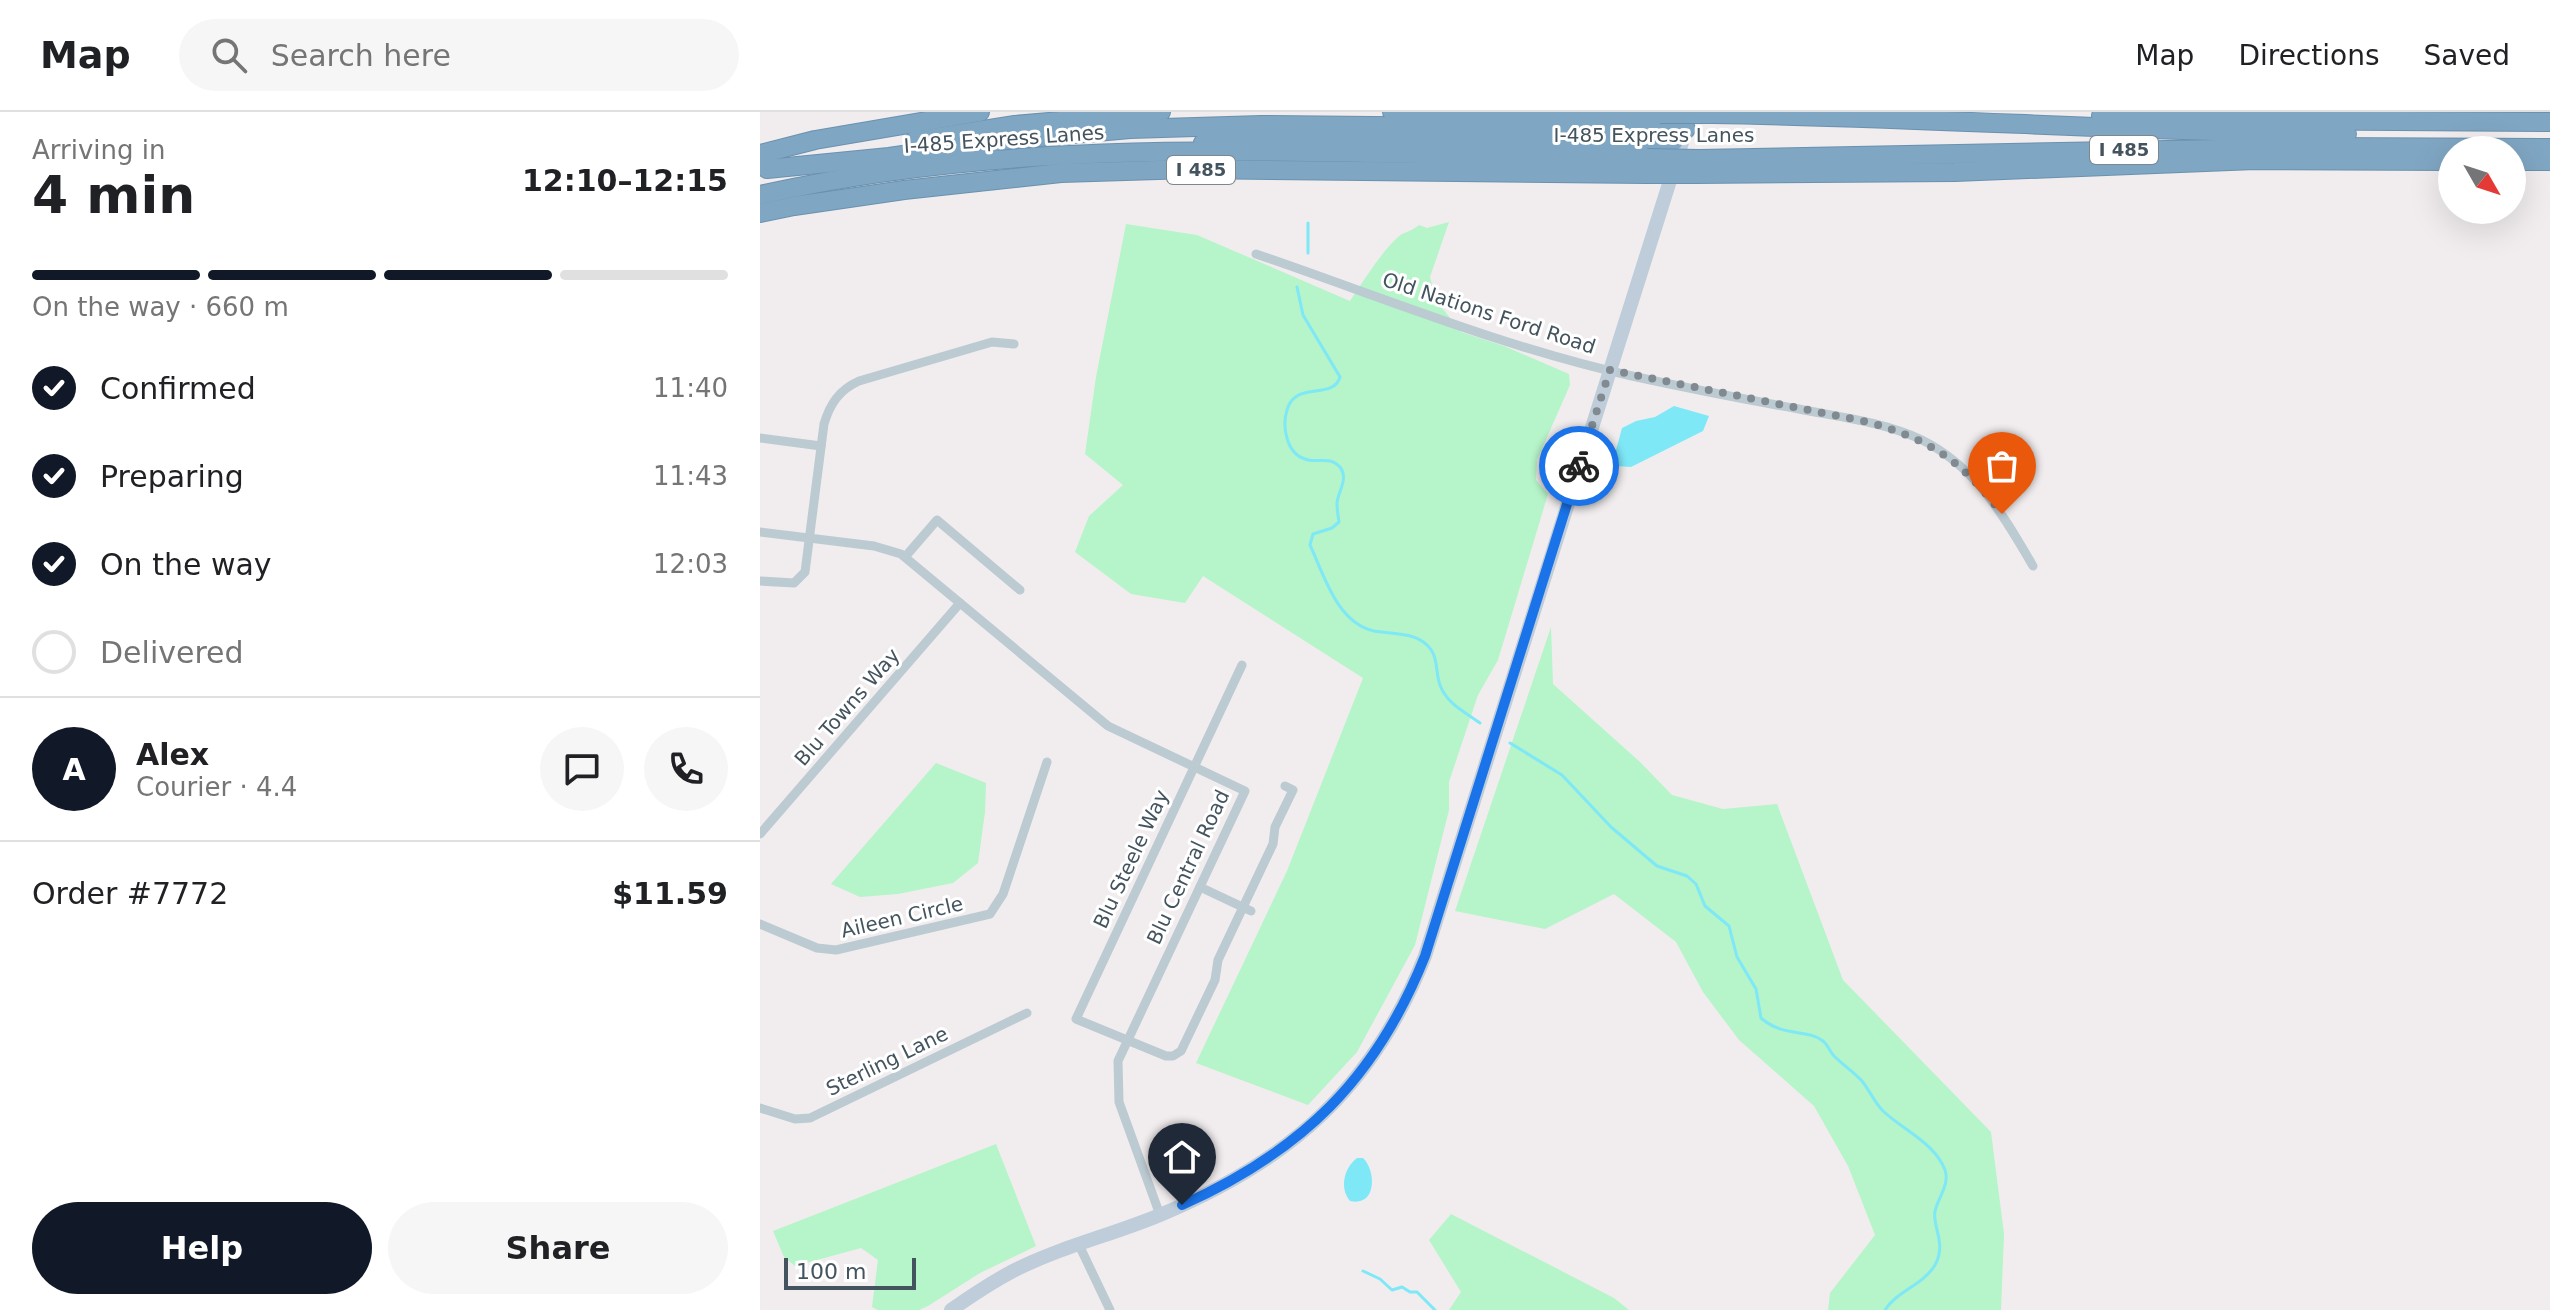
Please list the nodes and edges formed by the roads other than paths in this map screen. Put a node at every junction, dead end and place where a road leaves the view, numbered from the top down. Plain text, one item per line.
1 (980, 112) edge
2 (1161, 112) edge
3 (1392, 112) edge
4 (2034, 112) edge
5 (1660, 114) edge
6 (2550, 122) edge
7 (1686, 127) edge
8 (2550, 136) edge
9 (2550, 148) edge
10 (1153, 151) junction
11 (1894, 157) junction
12 (2438, 161) edge
13 (2526, 161) edge
14 (2550, 161) edge
15 (762, 165) edge
16 (1646, 166) junction
17 (1696, 167) junction
18 (2053, 168) junction
19 (760, 195) edge
20 (760, 213) edge
21 (1256, 254) dead end
22 (1014, 344) dead end
23 (1610, 370) junction
24 (760, 438) edge
25 (821, 446) junction
26 (760, 532) edge
27 (810, 539) junction
28 (905, 557) junction
29 (2033, 566) dead end
30 (760, 581) edge
31 (1020, 590) dead end
32 (960, 603) junction
33 (1242, 665) dead end
34 (1047, 762) dead end
35 (1194, 767) junction
36 (1285, 786) dead end
37 (760, 834) edge
38 (1200, 887) junction
39 (1247, 909) junction
40 (760, 924) edge
41 (1027, 1013) dead end
42 (1127, 1039) junction
43 (760, 1108) edge
44 (1160, 1215) junction
45 (1079, 1245) junction
46 (951, 1310) edge
47 (1110, 1310) edge

1 - 15 highway
2 - 15 highway, I-485 Express Lanes
3 - 5 highway, I-485 Express Lanes / I 485
4 - 6 highway, I 485
5 - 8 highway, I-485 Express Lanes / I 485, bridge
7 - 10 highway
7 - 15 highway
7 - 23 main road
9 - 11 highway, I-485 Express Lanes / I 485
10 - 16 highway, I-485 Express Lanes / I 485
10 - 19 highway, I-485 Express Lanes / I 485
11 - 17 highway, I-485 Express Lanes / I 485
11 - 18 highway
12 - 18 highway, I 485
13 - 14 highway
16 - 17 highway, I 485, bridge
16 - 20 highway, I 485
17 - 18 highway, I 485
21 - 23 street, Old Nations Ford Road
22 - 25 street
23 - 29 street, Old Nations Ford Road
23 - 44 main road
24 - 25 street
25 - 27 street
26 - 27 street, Blu Central Road
27 - 28 street, Blu Central Road
27 - 30 street
28 - 31 street
28 - 32 street, Blu Central Road
32 - 35 street, Blu Central Road
32 - 37 street, Blu Towns Way
33 - 35 street, Blu Steele Way
34 - 40 street, Aileen Circle
35 - 38 street, Blu Central Road
35 - 42 street, Blu Steele Way
36 - 39 street
38 - 39 street
38 - 42 street, Blu Central Road
39 - 42 street
41 - 43 street, Sterling Lane
42 - 44 street, Blu Central Road
44 - 45 main road
45 - 46 main road
45 - 47 street

